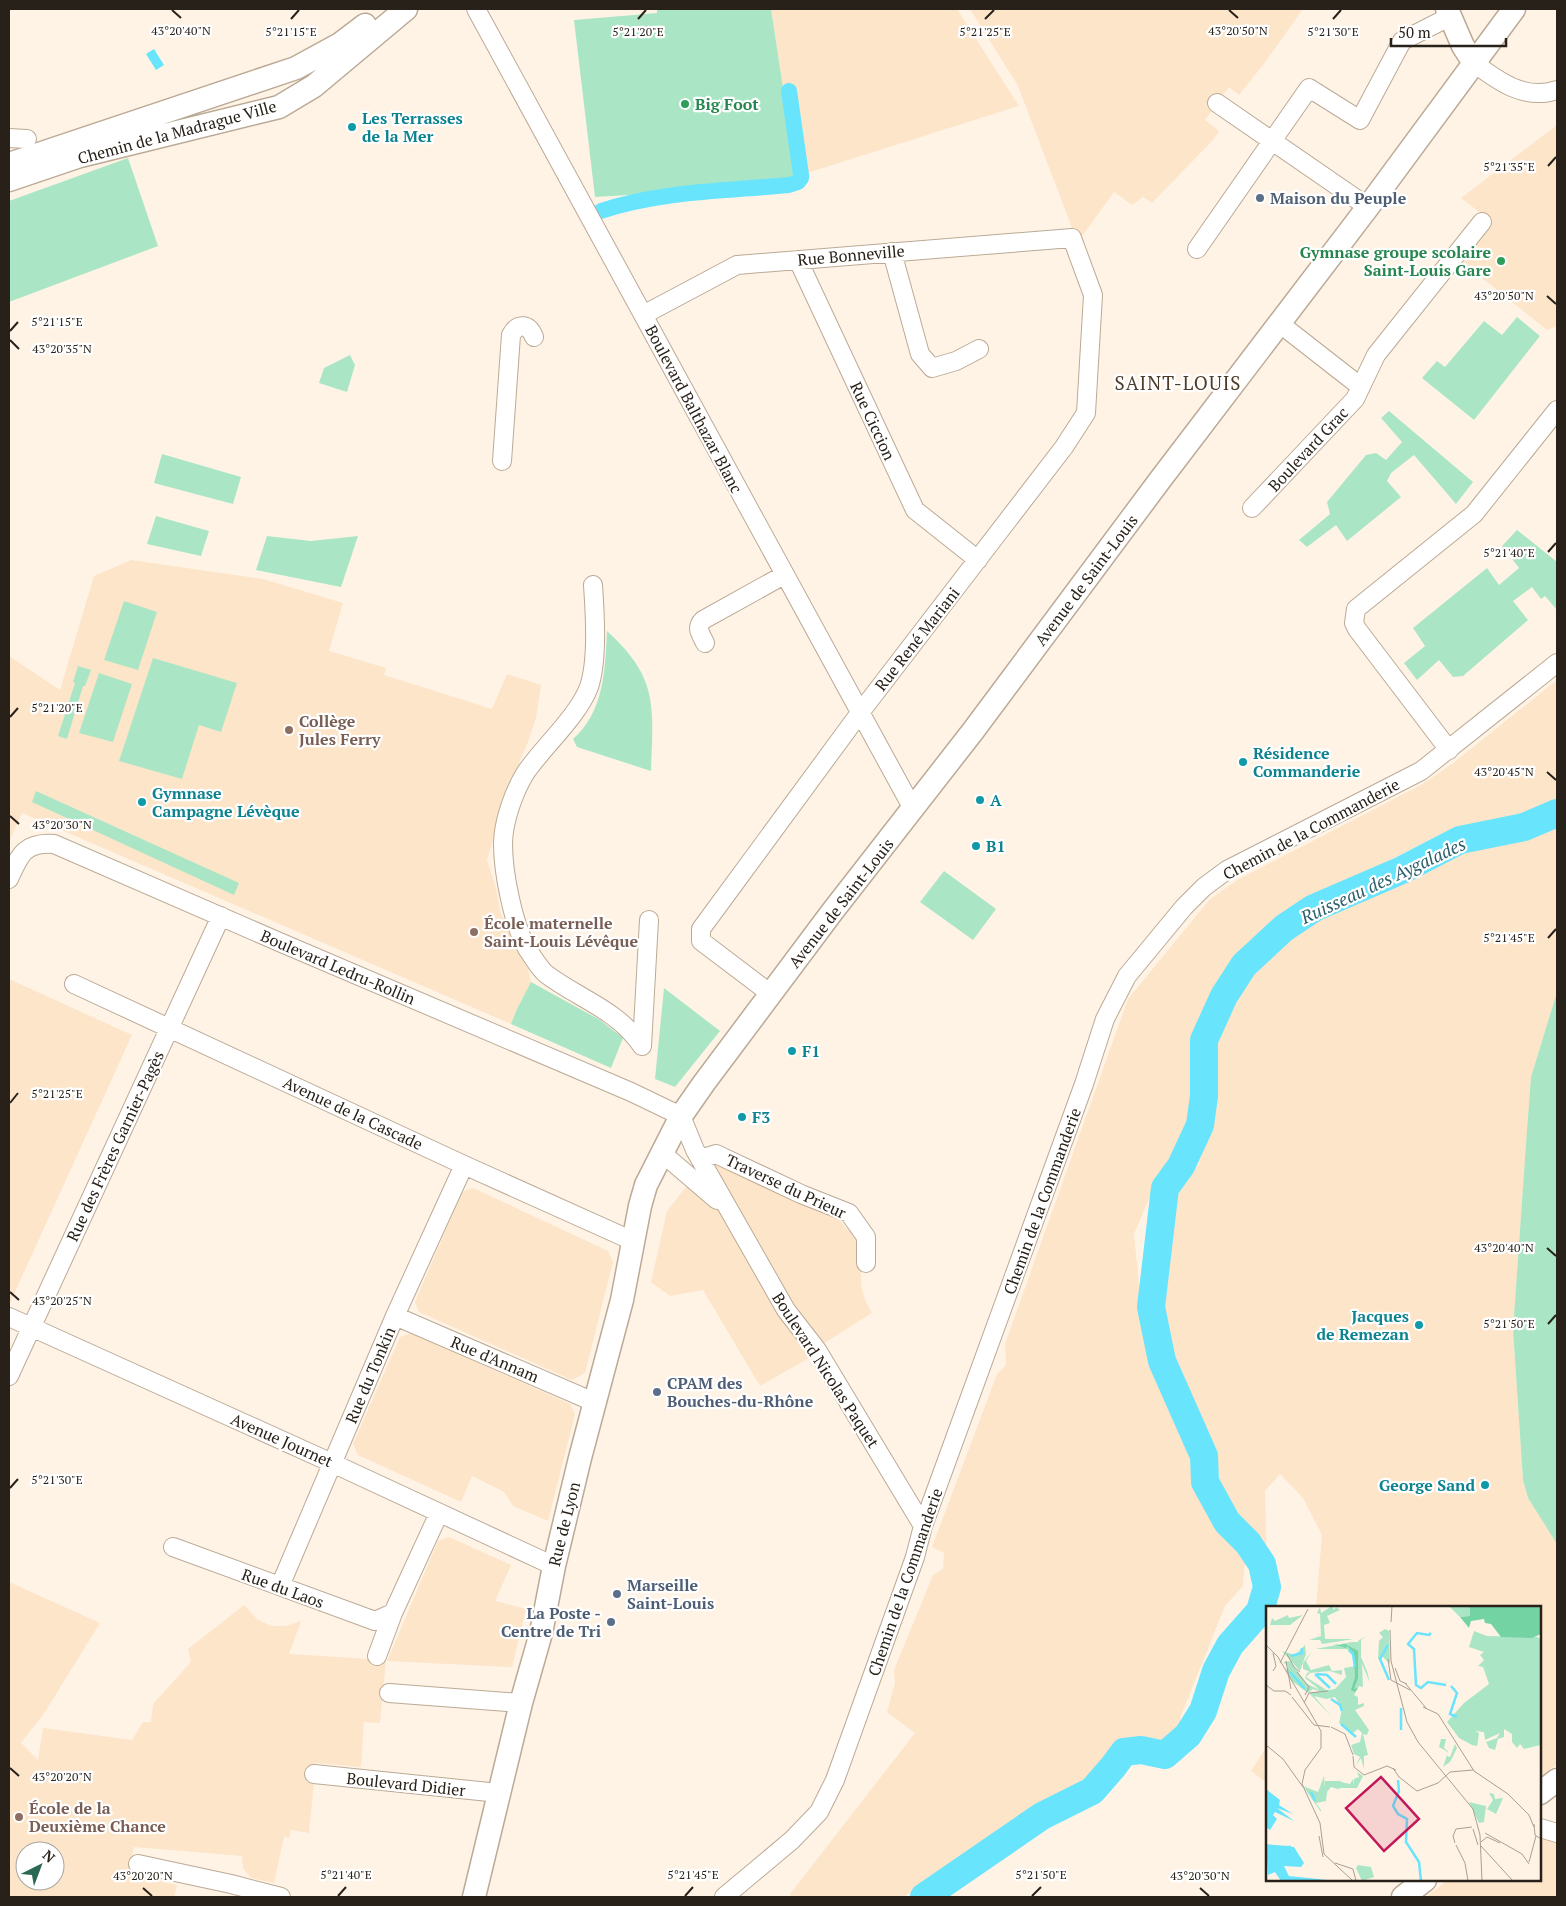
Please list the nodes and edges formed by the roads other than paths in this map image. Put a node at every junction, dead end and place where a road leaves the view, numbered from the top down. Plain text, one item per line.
1 (386, 9) edge
2 (406, 9) edge
3 (476, 9) edge
4 (1514, 9) edge
5 (1448, 13) edge
6 (1474, 63) junction
7 (249, 83) junction
8 (1557, 90) edge
9 (1217, 103) dead end
10 (258, 113) junction
11 (9, 138) edge
12 (27, 139) dead end
13 (1273, 140) junction
14 (9, 164) edge
15 (9, 180) edge
16 (1368, 206) junction
17 (1482, 222) dead end
18 (1072, 238) joint
19 (1197, 249) dead end
20 (892, 252) junction
21 (798, 260) junction
22 (643, 315) junction
23 (1279, 323) junction
24 (534, 337) dead end
25 (979, 349) dead end
26 (1361, 387) junction
27 (1557, 410) edge
28 (502, 460) dead end
29 (1252, 508) dead end
30 (978, 560) junction
31 (784, 575) junction
32 (593, 585) dead end
33 (705, 644) dead end
34 (1557, 663) edge
35 (859, 714) junction
36 (1449, 750) junction
37 (913, 809) junction
38 (9, 878) edge
39 (220, 916) junction
40 (649, 920) dead end
41 (74, 984) dead end
42 (771, 994) junction
43 (169, 1027) junction
44 (681, 1116) junction
45 (662, 1153) junction
46 (700, 1158) junction
47 (464, 1165) junction
48 (731, 1213) junction
49 (633, 1241) junction
50 (866, 1263) dead end
51 (395, 1316) junction
52 (9, 1317) edge
53 (32, 1326) junction
54 (9, 1376) edge
55 (594, 1402) junction
56 (332, 1463) junction
57 (439, 1513) junction
58 (924, 1526) junction
59 (173, 1547) dead end
60 (554, 1566) junction
61 (280, 1586) junction
62 (393, 1613) junction
63 (377, 1656) dead end
64 (389, 1693) dead end
65 (521, 1704) junction
66 (314, 1774) dead end
67 (1557, 1780) edge
68 (499, 1793) junction
69 (1541, 1793) edge
70 (1541, 1828) edge
71 (1557, 1833) edge
72 (138, 1864) dead end
73 (1424, 1881) edge
74 (281, 1897) edge
75 (474, 1897) edge
76 (724, 1897) edge
77 (1403, 1897) edge

1 - 7 street, Chemin de la Madrague Ville
2 - 10 street, Chemin de la Madrague Ville
3 - 22 street, Boulevard Balthazar Blanc
4 - 6 street, Avenue de Saint-Louis
5 - 6 street
5 - 13 street
6 - 8 street
6 - 16 street, Avenue de Saint-Louis
7 - 10 street
7 - 14 street, Chemin de la Madrague Ville
9 - 13 street
10 - 15 street, Chemin de la Madrague Ville
11 - 12 street
13 - 16 street
13 - 19 street
16 - 23 street, Avenue de Saint-Louis
17 - 26 street, Boulevard Grac
18 - 20 street, Rue Bonneville
18 - 30 street, Rue René Mariani
20 - 21 street, Rue Bonneville
20 - 25 street
21 - 22 street, Rue Bonneville
21 - 30 street, Rue Ciccion
22 - 31 street, Boulevard Balthazar Blanc
23 - 26 street
23 - 37 street, Avenue de Saint-Louis
24 - 28 street
26 - 29 street, Boulevard Grac
27 - 36 street
30 - 35 street, Rue René Mariani
31 - 33 street
31 - 35 street, Boulevard Balthazar Blanc
32 - 40 street
34 - 36 street, Chemin de la Commanderie
35 - 37 street, Boulevard Balthazar Blanc
35 - 42 street, Rue René Mariani
36 - 58 street, Chemin de la Commanderie
37 - 42 street, Avenue de Saint-Louis
38 - 39 street, Boulevard Ledru-Rollin
39 - 43 street, Rue des Frères Garnier-Pagès
39 - 44 street, Boulevard Ledru-Rollin
41 - 43 street, Avenue de la Cascade
42 - 44 street, Avenue de Saint-Louis
43 - 47 street, Avenue de la Cascade
43 - 53 street, Rue des Frères Garnier-Pagès
44 - 45 street, Avenue de Saint-Louis
44 - 46 street, Boulevard Nicolas Paquet
45 - 48 street, Boulevard Nicolas Paquet
45 - 49 street, Rue de Lyon
46 - 48 street, Boulevard Nicolas Paquet
46 - 50 street, Traverse du Prieur
47 - 49 street, Avenue de la Cascade
47 - 51 street, Rue du Tonkin
48 - 58 street, Boulevard Nicolas Paquet
49 - 55 street, Rue de Lyon
51 - 55 street, Rue d'Annam
51 - 56 street, Rue du Tonkin
52 - 53 street, Avenue Journet
53 - 54 street, Rue des Frères Garnier-Pagès
53 - 56 street, Avenue Journet
55 - 60 street, Rue de Lyon
56 - 57 street, Avenue Journet
56 - 61 street, Rue du Tonkin
57 - 60 street, Avenue Journet
57 - 62 street
58 - 76 street, Chemin de la Commanderie
59 - 61 street, Rue du Laos
60 - 65 street, Rue de Lyon
61 - 62 street, Rue du Laos
62 - 63 street
64 - 65 street
65 - 68 street, Rue de Lyon
66 - 68 street, Boulevard Didier
67 - 69 street
68 - 75 street, Rue de Lyon
70 - 71 street
72 - 74 street
73 - 77 street

